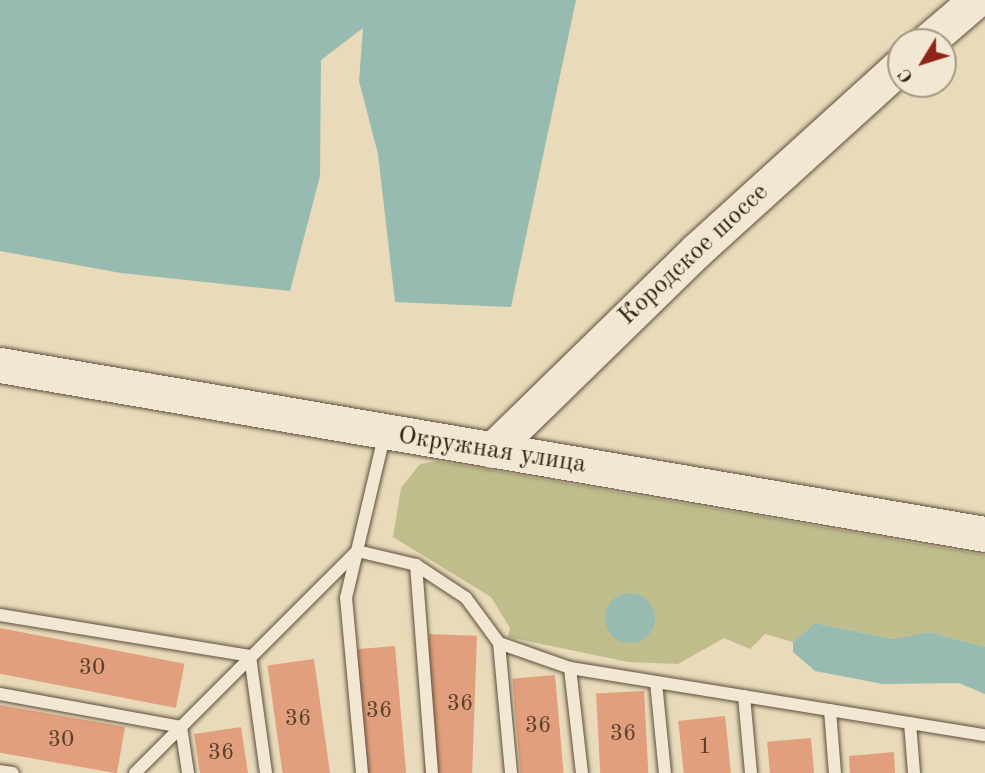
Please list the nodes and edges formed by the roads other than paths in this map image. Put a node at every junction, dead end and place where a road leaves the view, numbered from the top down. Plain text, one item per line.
1 (976, 0) edge
2 (943, 28) edge
3 (887, 78) edge
4 (0, 365) edge
5 (385, 433) junction
6 (492, 450) junction
7 (985, 534) edge
8 (357, 551) junction
9 (416, 565) junction
10 (0, 615) edge
11 (499, 643) junction
12 (250, 656) junction
13 (570, 668) junction
14 (656, 682) junction
15 (0, 694) edge
16 (744, 696) junction
17 (830, 710) junction
18 (910, 723) junction
19 (181, 727) junction
20 (985, 735) edge
21 (0, 771) edge
22 (13, 773) edge
23 (135, 773) edge
24 (188, 773) edge
25 (266, 773) edge
26 (362, 773) edge
27 (432, 773) edge
28 (511, 773) edge
29 (582, 773) edge
30 (665, 773) edge
31 (751, 773) edge
32 (835, 773) edge
33 (914, 773) edge

1 - 2 main road
3 - 6 main road, Кородское шоссе
4 - 5 main road, Окружная улица
5 - 6 main road, Окружная улица
5 - 8 lane
6 - 7 main road, Окружная улица
8 - 9 lane
8 - 12 lane
8 - 26 lane
9 - 11 lane
9 - 27 lane
10 - 12 lane
11 - 13 lane
11 - 28 lane
12 - 19 lane
12 - 25 lane
13 - 14 lane
13 - 29 lane
14 - 16 lane
14 - 30 lane
15 - 19 lane
16 - 17 lane
16 - 31 lane
17 - 18 lane
17 - 32 lane
18 - 20 lane
18 - 33 lane
19 - 23 lane
19 - 24 lane
21 - 22 lane

